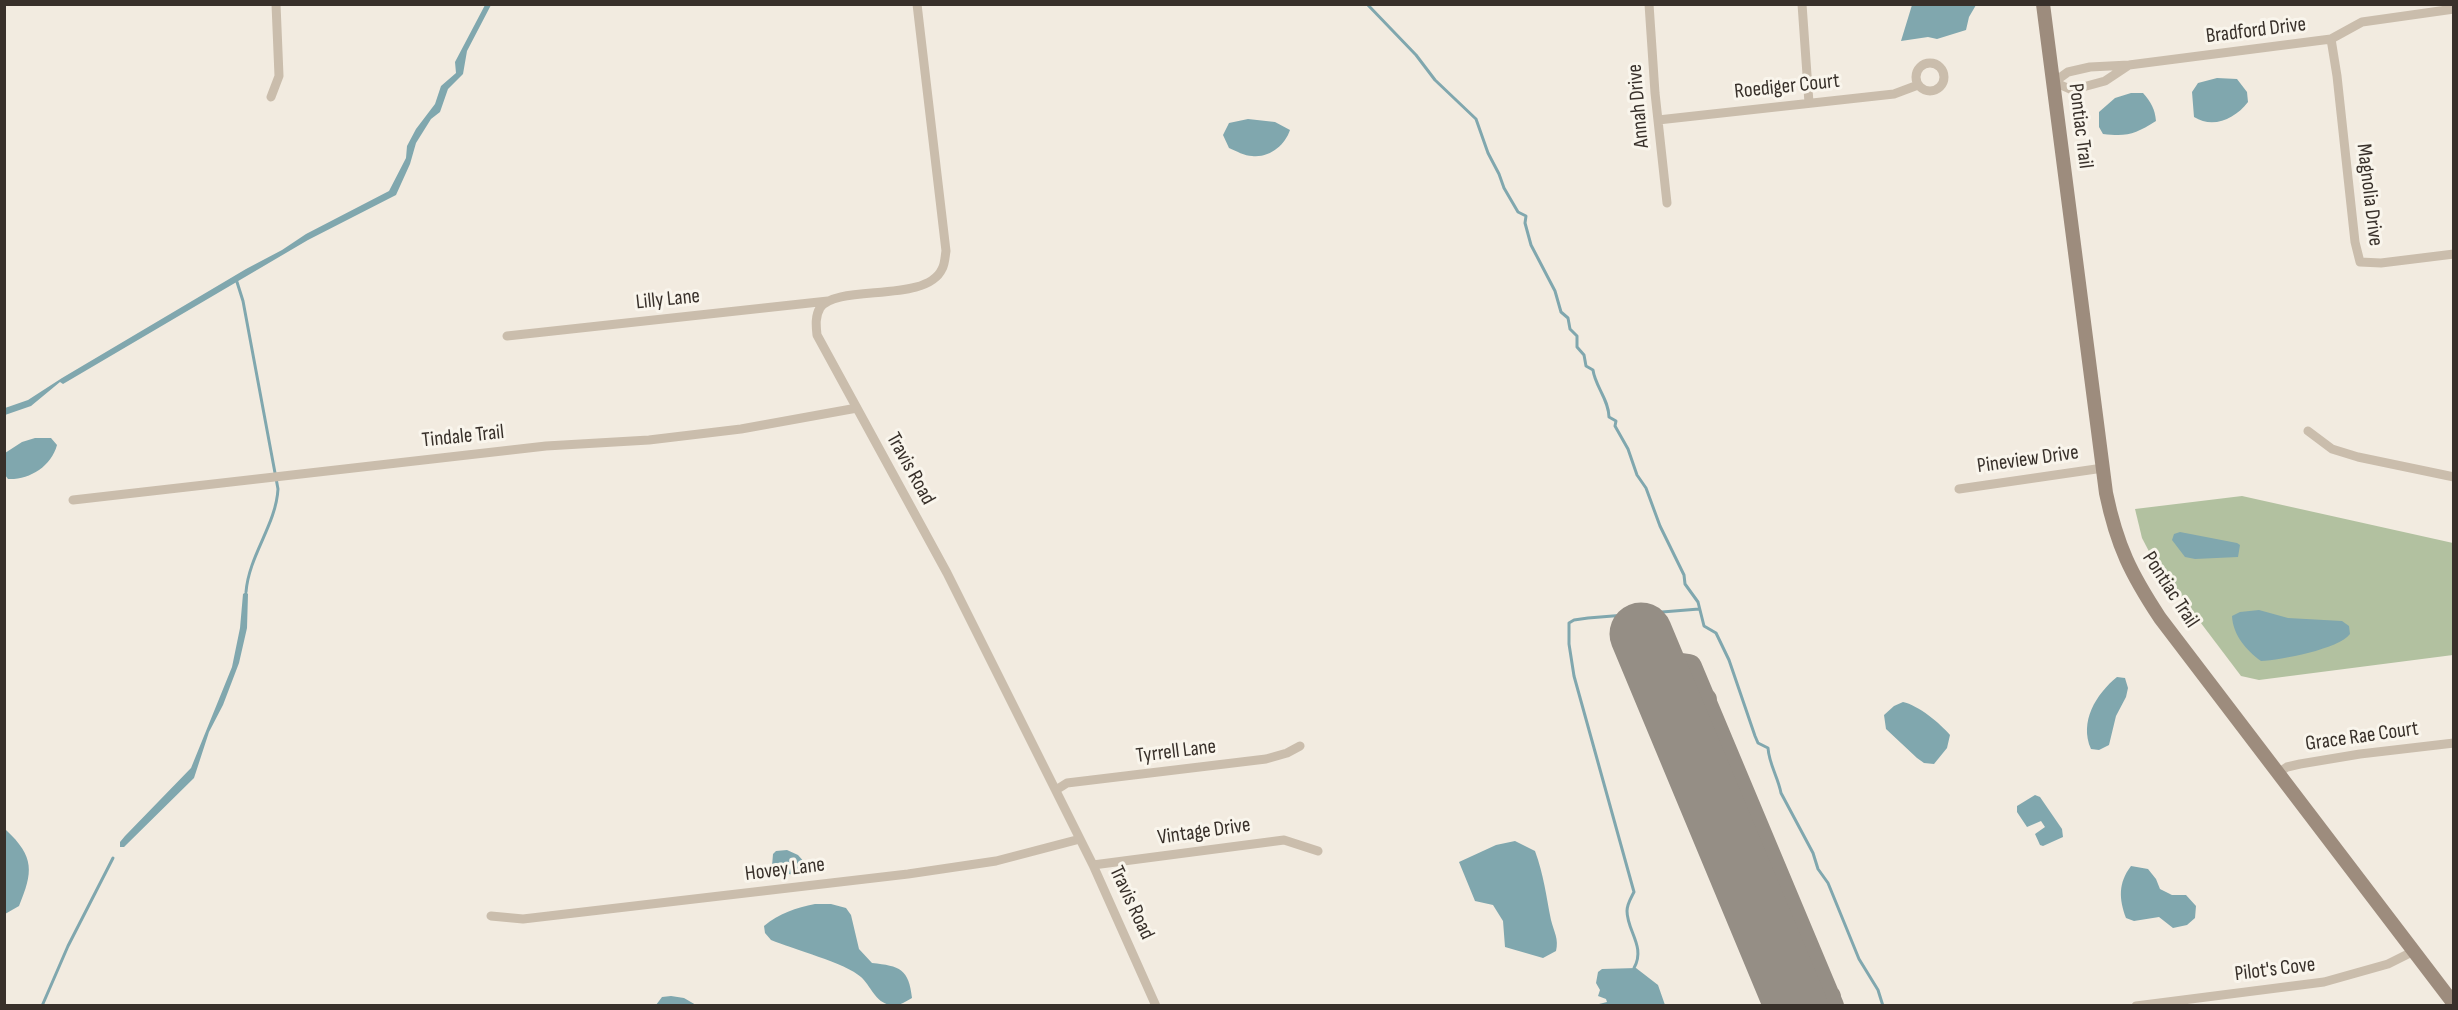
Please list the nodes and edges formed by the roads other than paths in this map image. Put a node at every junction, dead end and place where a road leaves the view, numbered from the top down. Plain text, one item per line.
1 (276, 4) edge
2 (916, 4) edge
3 (1649, 4) edge
4 (1802, 4) edge
5 (2043, 4) edge
6 (2454, 9) edge
7 (2331, 39) junction
8 (2130, 65) junction
9 (2054, 82) junction
10 (1918, 85) dead end
11 (271, 97) dead end
12 (1809, 103) junction
13 (1658, 120) junction
14 (1667, 203) dead end
15 (2454, 254) edge
16 (833, 300) junction
17 (507, 336) dead end
18 (856, 408) junction
19 (2308, 430) dead end
20 (2103, 468) junction
21 (2454, 477) edge
22 (1959, 489) dead end
23 (73, 500) dead end
24 (2454, 742) edge
25 (1300, 747) dead end
26 (2278, 773) junction
27 (1056, 790) junction
28 (1080, 839) junction
29 (1318, 851) dead end
30 (1093, 865) junction
31 (491, 916) dead end
32 (2414, 951) junction
33 (2454, 1004) edge
34 (1156, 1005) edge
35 (2136, 1005) edge

1 - 11 street
2 - 16 street
3 - 13 street, Annah Drive
4 - 12 street
5 - 9 main road, Pontiac Trail
6 - 7 street, Bradford Drive
7 - 8 street, Bradford Drive
7 - 15 street, Magnolia Drive
8 - 9 street, Bradford Drive
8 - 9 street, Bradford Drive
9 - 20 main road, Pontiac Trail
10 - 12 street, Roediger Court
12 - 13 street, Roediger Court
13 - 14 street, Annah Drive
16 - 17 street, Lilly Lane
16 - 18 street, Travis Road
18 - 23 street, Tindale Trail
18 - 27 street, Travis Road
19 - 21 street
20 - 22 street, Pineview Drive
20 - 26 main road, Pontiac Trail
24 - 26 street, Grace Rae Court
25 - 27 street, Tyrrell Lane
26 - 32 main road, Pontiac Trail
27 - 28 street, Travis Road
28 - 30 street, Travis Road
28 - 31 street, Hovey Lane
29 - 30 street, Vintage Drive
30 - 34 street, Travis Road
32 - 33 main road, Pontiac Trail
32 - 35 street, Pilot's Cove

